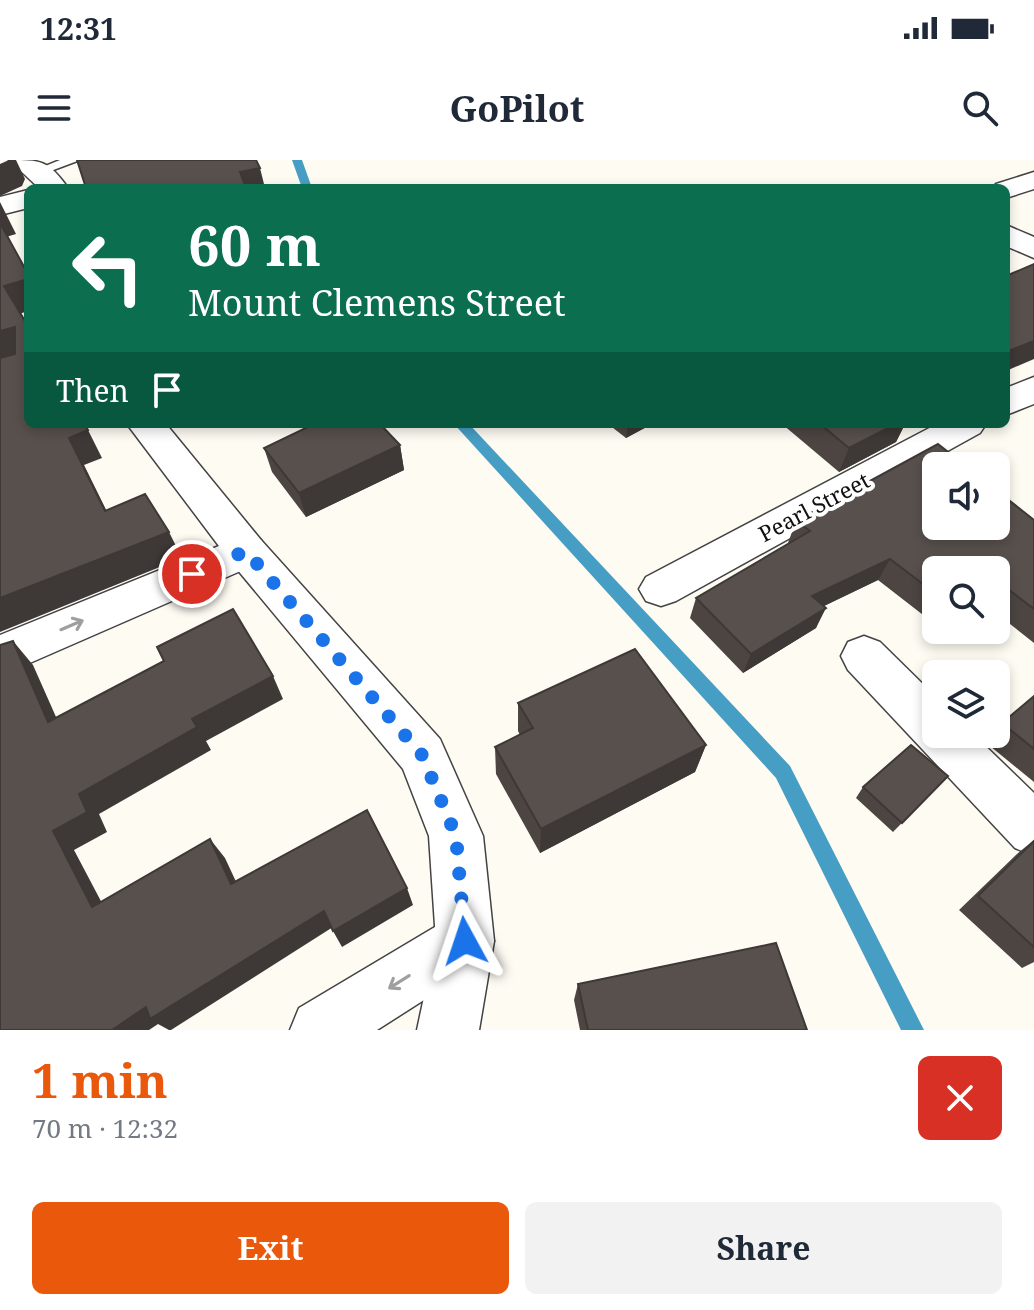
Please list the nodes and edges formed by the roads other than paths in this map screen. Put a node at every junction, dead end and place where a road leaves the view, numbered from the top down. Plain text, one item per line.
1 (73, 160) edge
2 (39, 173) edge
3 (1034, 180) edge
4 (1010, 189) edge
5 (24, 200) edge
6 (0, 206) edge
7 (1010, 236) edge
8 (1034, 249) edge
9 (1034, 389) edge
10 (1010, 401) edge
11 (149, 428) edge
12 (964, 428) edge
13 (948, 452) edge
14 (922, 466) edge
15 (246, 551) junction
16 (661, 589) dead end
17 (0, 656) edge
18 (864, 656) dead end
19 (922, 716) edge
20 (954, 748) edge
21 (1034, 830) edge
22 (465, 941) junction
23 (321, 1030) edge
24 (448, 1030) edge

1 - 2 lane
3 - 4 street
5 - 6 street
7 - 8 street
9 - 10 street
11 - 15 street
12 - 13 street, Pearl Street
14 - 16 street, Pearl Street
17 -> 15 street
15 - 22 street
18 - 19 street
20 - 21 street
22 -> 23 street
22 - 24 street

